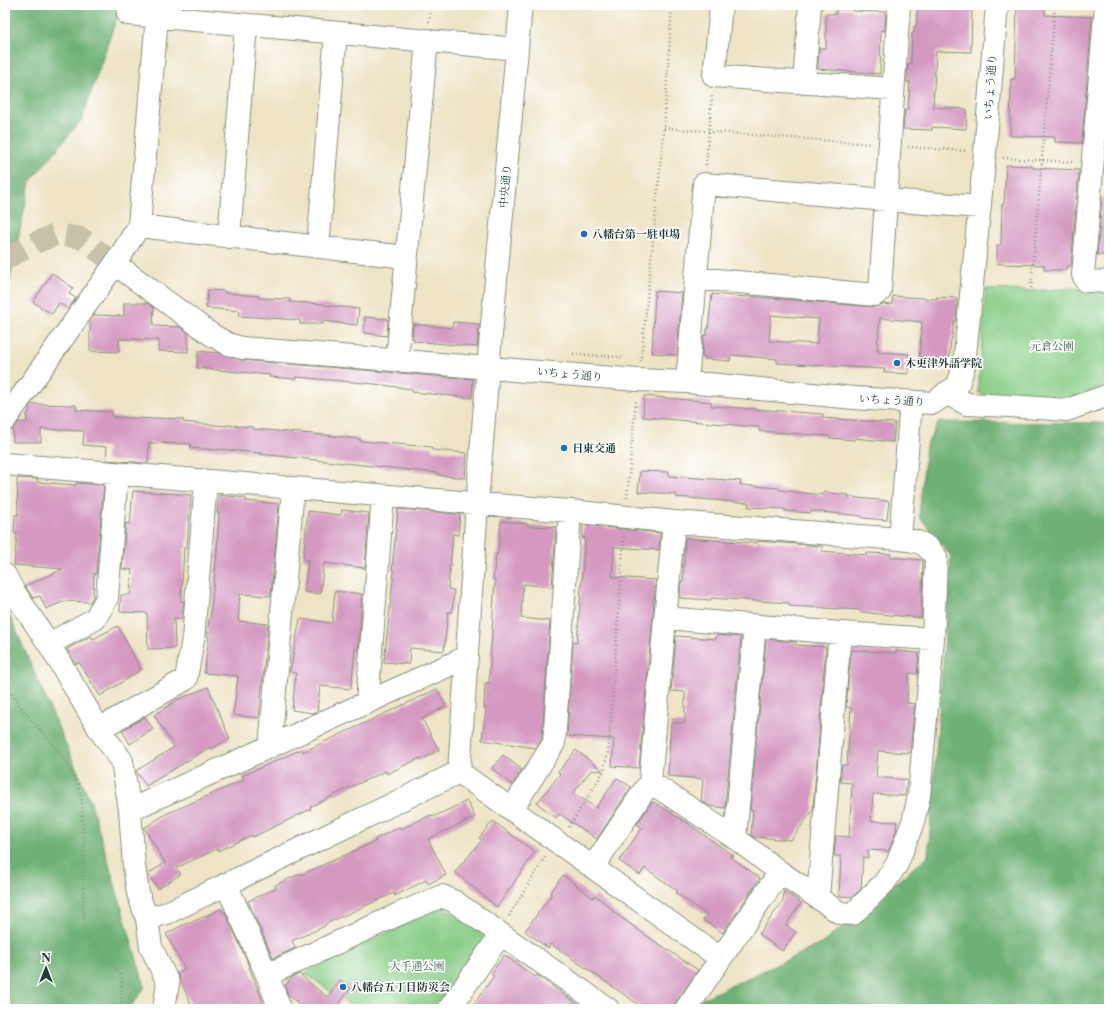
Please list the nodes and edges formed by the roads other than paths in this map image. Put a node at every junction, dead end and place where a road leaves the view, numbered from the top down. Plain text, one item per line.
1 (522, 5) edge
2 (720, 5) edge
3 (810, 5) edge
4 (898, 5) edge
5 (997, 5) edge
6 (1106, 5) edge
7 (159, 13) junction
8 (128, 14) dead end
9 (246, 25) junction
10 (336, 33) junction
11 (427, 40) junction
12 (517, 49) junction
13 (804, 82) junction
14 (892, 89) junction
15 (886, 200) junction
16 (980, 207) junction
17 (140, 226) junction
18 (230, 237) junction
19 (318, 247) junction
20 (406, 257) junction
21 (115, 264) junction
22 (696, 278) junction
23 (1109, 282) edge
24 (397, 360) junction
25 (488, 368) junction
26 (687, 382) junction
27 (946, 394) junction
28 (1109, 395) edge
29 (911, 402) junction
30 (5, 420) edge
31 (5, 464) edge
32 (117, 474) junction
33 (206, 482) junction
34 (293, 489) junction
35 (382, 496) junction
36 (477, 504) junction
37 (570, 511) junction
38 (674, 522) junction
39 (900, 539) junction
40 (5, 575) edge
41 (666, 618) junction
42 (755, 626) junction
43 (840, 633) junction
44 (933, 639) junction
45 (49, 644) junction
46 (467, 657) junction
47 (367, 703) junction
48 (100, 729) junction
49 (270, 747) junction
50 (459, 772) junction
51 (650, 782) junction
52 (512, 809) junction
53 (130, 810) junction
54 (735, 838) junction
55 (593, 867) junction
56 (780, 872) junction
57 (226, 884) junction
58 (818, 897) junction
59 (147, 919) junction
60 (500, 933) junction
61 (720, 958) junction
62 (267, 975) junction
63 (164, 1009) edge
64 (280, 1009) edge
65 (449, 1009) edge
66 (608, 1009) edge
67 (686, 1009) edge

1 - 12 street, 中央通り
2 - 13 street
3 - 13 street
4 - 14 street
5 - 16 street, いちょう通り
6 - 23 street
7 - 8 street
7 - 9 street
7 - 17 street
9 - 10 street
9 - 18 street
10 - 11 street
10 - 19 street
11 - 12 street
11 - 20 street
12 - 25 street, 中央通り
13 - 14 street
14 - 15 street
15 - 16 street
15 - 22 street
15 - 22 street
16 - 27 street, いちょう通り
17 - 18 street
17 - 21 street
18 - 19 street
19 - 20 street
20 - 24 street
21 - 24 street, いちょう通り
21 - 30 street
22 - 26 street
24 - 25 street, いちょう通り
25 - 26 street, いちょう通り
25 - 36 street, 中央通り
26 - 29 street, いちょう通り
27 - 28 street
27 - 29 street, いちょう通り
29 - 39 street
31 - 32 street
32 - 33 street
32 - 45 street
33 - 34 street
33 - 48 street
34 - 35 street
34 - 49 street
35 - 36 street
35 - 47 street
36 - 37 street
36 - 46 street, 中央通り
37 - 38 street
37 - 52 street
38 - 39 street
38 - 41 street
39 - 44 street
40 - 45 street
41 - 42 street
41 - 51 street
42 - 43 street
42 - 54 street
43 - 44 street
43 - 58 street
44 - 58 street
45 - 48 street
46 - 47 street
46 - 50 street, 中央通り
47 - 49 street
48 - 53 street
49 - 53 street
50 - 52 street
50 - 57 street
51 - 54 street
51 - 55 street
52 - 55 street
53 - 59 street
54 - 56 street
55 - 61 street
56 - 58 street
56 - 61 street
57 - 59 street
57 - 62 street
59 - 63 street
60 - 62 street
60 - 65 street
60 - 66 street
61 - 67 street
62 - 64 street

